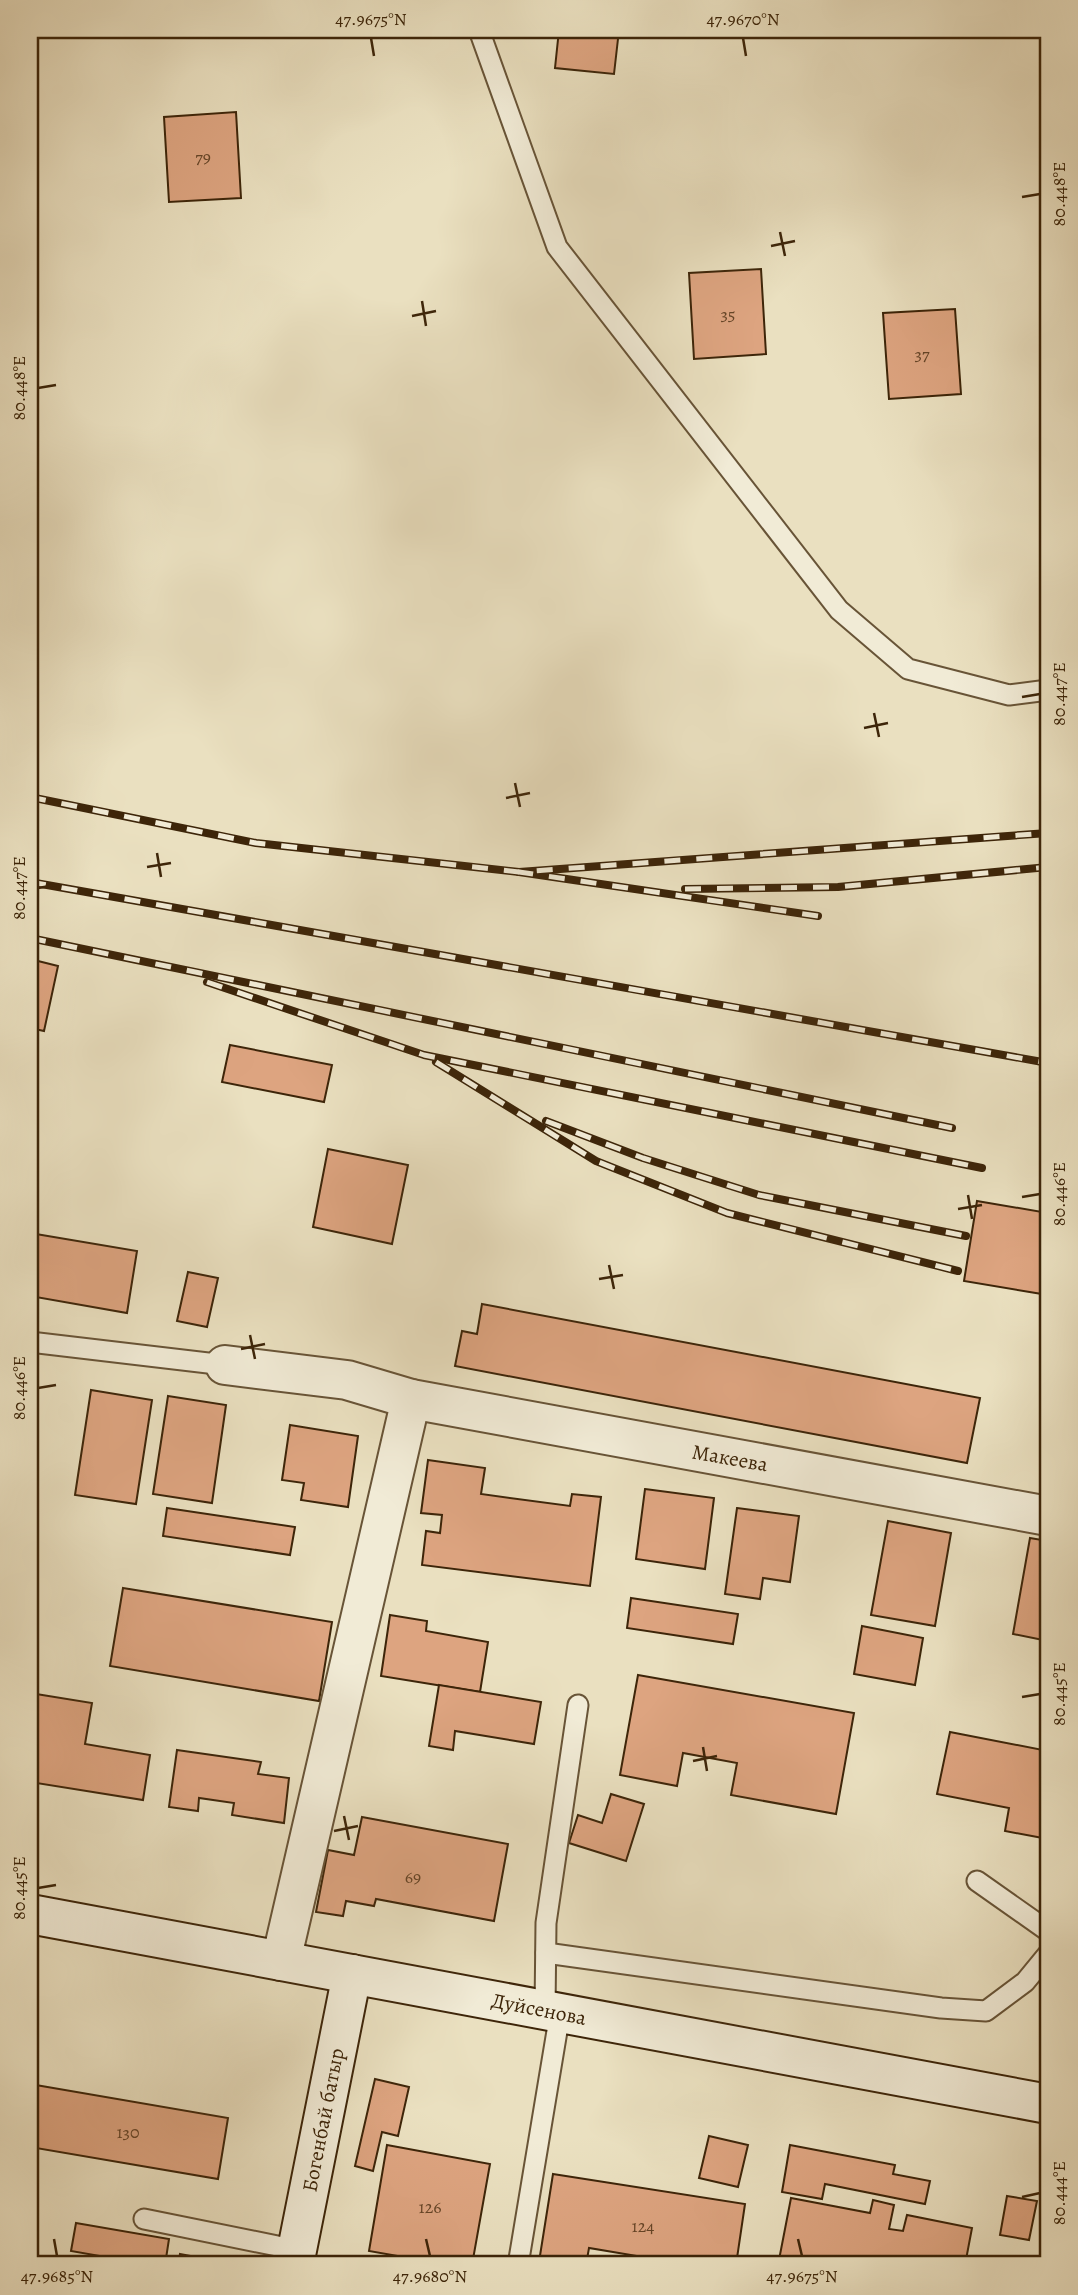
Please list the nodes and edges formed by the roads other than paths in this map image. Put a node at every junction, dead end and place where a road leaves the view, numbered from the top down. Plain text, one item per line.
1 (480, 30) edge
2 (1048, 690) edge
3 (30, 1342) edge
4 (225, 1365) joint
5 (411, 1399) junction
6 (1048, 1516) edge
7 (578, 1705) dead end
8 (977, 1881) dead end
9 (30, 1914) edge
10 (1048, 1931) edge
11 (546, 1953) junction
12 (1048, 1954) edge
13 (281, 1961) junction
14 (352, 1974) junction
15 (552, 2011) junction
16 (1048, 2104) edge
17 (144, 2220) dead end
18 (296, 2258) edge
19 (518, 2265) edge

1 - 2 lane
3 - 4 lane
4 - 5 street, Макеева
5 - 6 street, Макеева
5 - 13 street
7 - 11 lane
8 - 10 lane
9 - 13 street, Дуйсенова
11 - 12 lane
11 - 15 lane
13 - 14 street, Дуйсенова
14 - 15 street, Дуйсенова
14 - 18 street, Богенбай батыр
15 - 16 street, Дуйсенова
15 - 19 lane
17 - 18 lane

